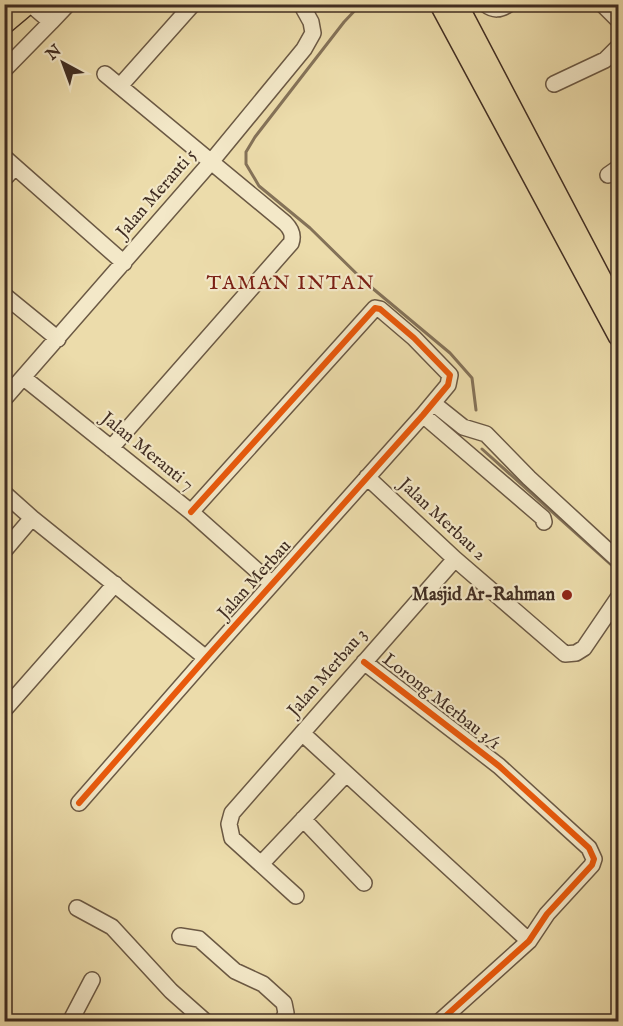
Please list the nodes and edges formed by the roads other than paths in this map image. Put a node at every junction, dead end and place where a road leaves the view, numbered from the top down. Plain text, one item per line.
1 (68, 4) edge
2 (193, 4) edge
3 (301, 4) edge
4 (439, 4) edge
5 (458, 4) edge
6 (485, 4) edge
7 (509, 4) edge
8 (602, 4) edge
9 (22, 5) edge
10 (618, 20) edge
11 (51, 22) junction
12 (5, 24) edge
13 (618, 47) edge
14 (4, 70) edge
15 (105, 74) dead end
16 (554, 84) dead end
17 (120, 87) junction
18 (10, 162) edge
19 (211, 162) junction
20 (4, 179) edge
21 (124, 263) junction
22 (4, 295) edge
23 (604, 295) junction
24 (618, 309) edge
25 (618, 337) edge
26 (58, 339) junction
27 (24, 378) junction
28 (4, 399) edge
29 (428, 409) junction
30 (111, 448) junction
31 (367, 477) junction
32 (4, 493) edge
33 (191, 512) junction
34 (32, 518) junction
35 (544, 522) dead end
36 (4, 551) edge
37 (455, 559) junction
38 (618, 560) edge
39 (115, 584) junction
40 (272, 584) junction
41 (618, 598) edge
42 (206, 658) junction
43 (364, 662) junction
44 (4, 710) edge
45 (302, 733) junction
46 (346, 774) junction
47 (79, 803) dead end
48 (303, 819) junction
49 (261, 864) junction
50 (364, 883) dead end
51 (296, 896) dead end
52 (77, 908) dead end
53 (180, 936) dead end
54 (529, 941) junction
55 (92, 980) dead end
56 (70, 1022) edge
57 (206, 1022) edge
58 (282, 1022) edge
59 (439, 1022) edge

1 - 11 street
2 - 17 street
3 - 19 street, Jalan Meranti 5
4 - 23 main road
5 - 23 main road
6 - 7 street
8 - 10 street
9 - 11 street
9 - 12 main road
11 - 14 street
13 - 16 street
15 - 17 street
17 - 19 street
18 - 20 street
18 - 21 street
19 - 21 street, Jalan Meranti 5
19 - 30 street
21 - 26 street, Jalan Meranti 5
22 - 26 street
23 - 24 main road
23 - 25 main road
26 - 27 street, Jalan Meranti 5
27 - 28 street, Jalan Meranti 5
27 - 30 street, Jalan Meranti 7
29 - 31 street, Jalan Merbau
29 - 33 street, Jalan Merbau
29 - 35 street
29 - 38 street
30 - 33 street, Jalan Meranti 7
31 - 37 street, Jalan Merbau 2
31 - 40 street, Jalan Merbau
32 - 34 street
33 - 40 street, Jalan Meranti 7
34 - 36 street
34 - 39 street
37 - 41 street, Jalan Merbau 2
37 - 43 street, Jalan Merbau 3
39 - 42 street
39 - 44 street
40 - 42 street, Jalan Merbau
42 - 47 street, Jalan Merbau
43 - 45 street, Jalan Merbau 3
43 - 54 street, Lorong Merbau 3/1
45 - 46 street
45 - 49 street, Jalan Merbau 3
46 - 48 street
46 - 54 street
48 - 49 street
48 - 50 street
49 - 51 street
52 - 57 street
53 - 58 street
54 - 59 street
55 - 56 street

